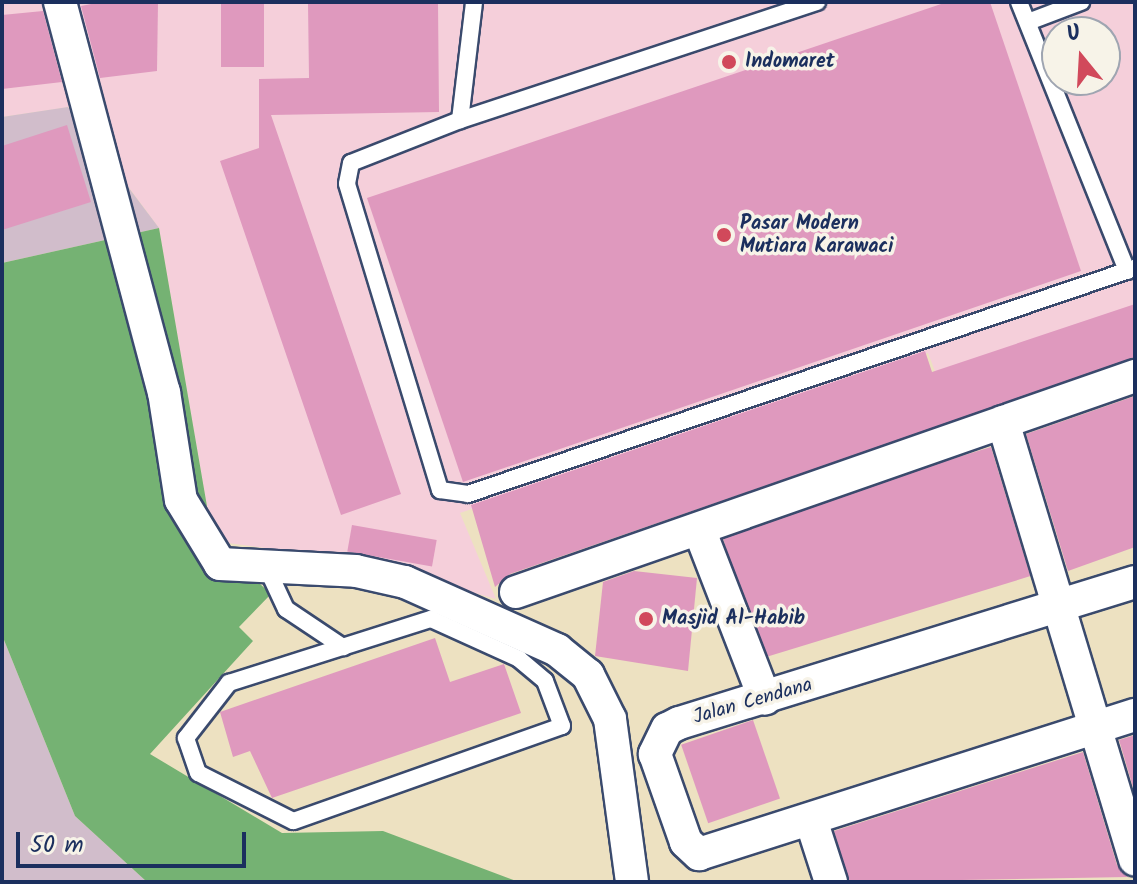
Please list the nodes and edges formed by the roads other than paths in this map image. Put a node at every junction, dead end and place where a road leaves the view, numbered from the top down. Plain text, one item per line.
1 (60, 2) edge
2 (474, 2) edge
3 (817, 2) edge
4 (1019, 2) edge
5 (1081, 2) edge
6 (1028, 22) junction
7 (460, 120) junction
8 (1131, 269) edge
9 (1135, 376) edge
10 (1003, 422) junction
11 (699, 529) junction
12 (264, 563) junction
13 (1135, 582) edge
14 (516, 592) dead end
15 (1062, 608) junction
16 (343, 647) junction
17 (765, 699) junction
18 (1135, 715) edge
19 (1095, 728) junction
20 (812, 823) junction
21 (1135, 860) edge
22 (632, 882) edge
23 (831, 882) edge

1 - 12 street
2 - 7 lane
3 - 7 lane
4 - 6 lane
5 - 6 lane
6 - 8 lane
7 - 8 lane
9 - 10 street
10 - 11 street
10 - 15 street
11 - 14 street
11 - 17 street
12 - 16 lane
12 - 22 street
13 - 15 street, Jalan Cendana
15 - 17 street, Jalan Cendana
15 - 19 street
16 - 16 lane
17 - 20 street, Jalan Cendana
18 - 19 street, Jalan Cendana
19 - 20 street, Jalan Cendana
19 - 21 street
20 - 23 street

